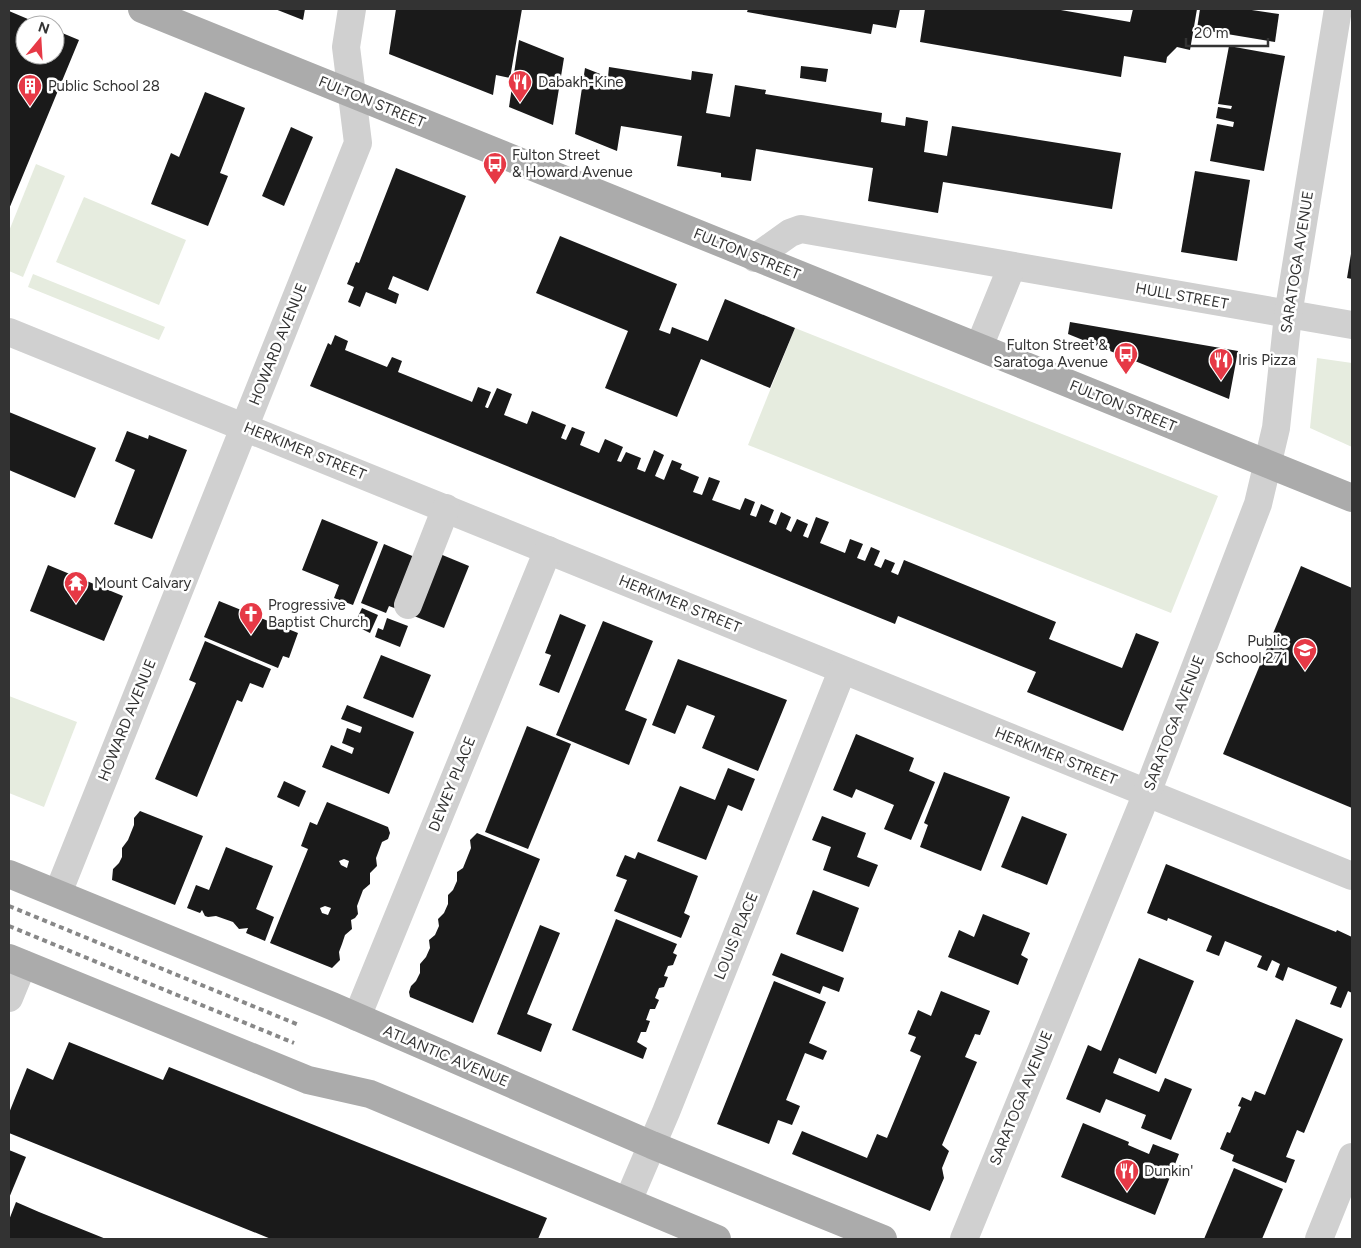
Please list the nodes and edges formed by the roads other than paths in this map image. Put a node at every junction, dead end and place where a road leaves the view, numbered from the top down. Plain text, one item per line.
1 (142, 9) edge
2 (352, 9) edge
3 (1338, 9) edge
4 (352, 94) junction
5 (755, 258) junction
6 (1012, 266) junction
7 (1288, 315) junction
8 (1352, 325) edge
9 (9, 332) edge
10 (979, 346) junction
11 (245, 427) junction
12 (1268, 464) junction
13 (1352, 498) edge
14 (446, 508) junction
15 (548, 550) junction
16 (408, 605) dead end
17 (842, 670) junction
18 (1147, 793) junction
19 (9, 874) edge
20 (1352, 876) edge
21 (58, 893) junction
22 (16, 961) edge
23 (9, 998) edge
24 (357, 1017) junction
25 (652, 1145) junction
26 (1352, 1157) edge
27 (628, 1201) junction
28 (717, 1239) edge
29 (883, 1239) edge
30 (964, 1239) edge
31 (1319, 1239) edge

1 - 4 main road, FULTON STREET
2 - 4 street, HOWARD AVENUE
3 - 7 street, SARATOGA AVENUE
4 - 5 main road, FULTON STREET
4 - 11 street, HOWARD AVENUE
5 - 6 street, HULL STREET
5 - 10 main road, FULTON STREET
6 - 7 street, HULL STREET
6 - 10 street
7 - 8 street, HULL STREET
7 - 12 street, SARATOGA AVENUE
9 - 11 street, HERKIMER STREET
10 - 12 main road, FULTON STREET
11 - 14 street, HERKIMER STREET
11 - 21 street, HOWARD AVENUE
12 - 13 main road, FULTON STREET
12 - 18 street, SARATOGA AVENUE
14 - 15 street, HERKIMER STREET
14 - 16 street
15 - 17 street, HERKIMER STREET
15 - 24 street, DEWEY PLACE
17 - 18 street, HERKIMER STREET
17 - 25 street, LOUIS PLACE
18 - 20 street, HERKIMER STREET
18 - 30 street, SARATOGA AVENUE
19 - 21 main road, ATLANTIC AVENUE
21 - 24 main road, ATLANTIC AVENUE
22 - 23 street
22 - 27 main road
24 - 25 main road, ATLANTIC AVENUE
25 - 27 street, LOUIS PLACE
25 - 29 main road, ATLANTIC AVENUE
26 - 31 street
27 - 28 main road

